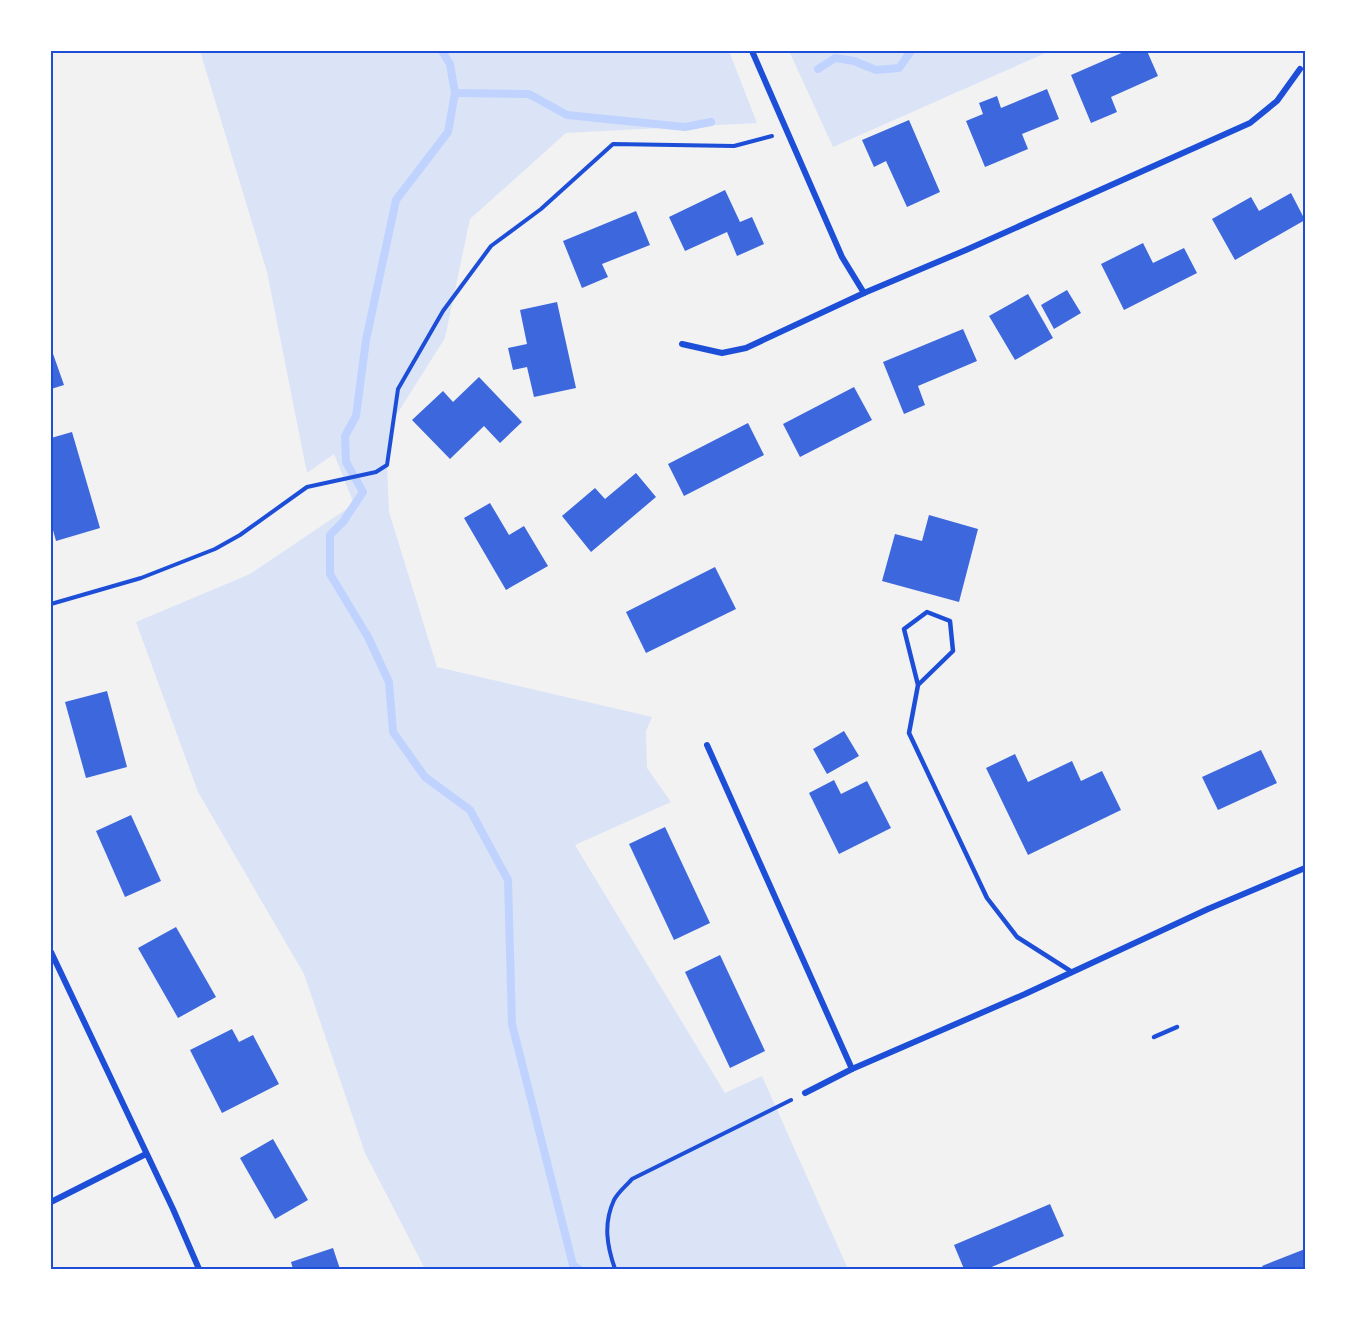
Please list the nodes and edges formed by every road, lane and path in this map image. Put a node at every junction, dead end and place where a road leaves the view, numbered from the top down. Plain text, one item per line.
1 (752, 51) edge
2 (1300, 69) dead end
3 (786, 129) junction
4 (864, 293) junction
5 (682, 344) dead end
6 (51, 604) edge
7 (918, 685) junction
8 (707, 745) dead end
9 (1305, 868) edge
10 (51, 952) edge
11 (1072, 972) junction
12 (1177, 1027) dead end
13 (1154, 1037) dead end
14 (852, 1069) junction
15 (805, 1093) joint
16 (146, 1154) junction
17 (51, 1202) edge
18 (199, 1269) edge
19 (615, 1269) edge

1 - 3 street
2 - 4 street
3 - 4 street
3 - 6 path
4 - 5 street
7 - 7 lane
7 - 11 lane
8 - 14 street
9 - 11 street
10 - 16 street
11 - 14 street
12 - 13 lane
14 - 15 street
15 - 19 path
16 - 17 street
16 - 18 street

